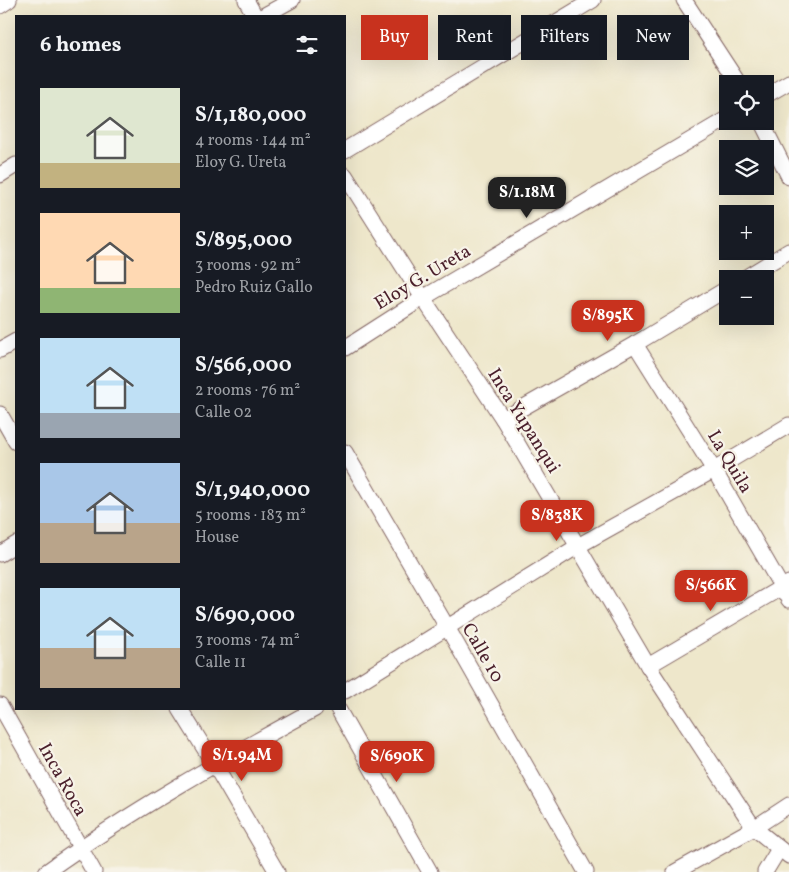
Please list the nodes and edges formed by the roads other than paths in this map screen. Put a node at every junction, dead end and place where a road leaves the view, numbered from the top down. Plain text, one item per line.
1 (9, 0) edge
2 (246, 0) edge
3 (292, 0) edge
4 (593, 0) edge
5 (684, 0) edge
6 (0, 6) edge
7 (254, 15) edge
8 (265, 15) edge
9 (733, 75) edge
10 (789, 82) edge
11 (774, 91) edge
12 (719, 123) edge
13 (766, 130) edge
14 (346, 149) edge
15 (15, 166) edge
16 (0, 175) edge
17 (346, 177) edge
18 (789, 177) edge
19 (789, 251) edge
20 (758, 270) edge
21 (719, 293) edge
22 (422, 298) junction
23 (15, 342) edge
24 (635, 344) junction
25 (346, 347) edge
26 (0, 350) edge
27 (0, 414) edge
28 (503, 419) junction
29 (789, 425) edge
30 (15, 440) edge
31 (346, 454) edge
32 (714, 470) junction
33 (15, 545) edge
34 (578, 546) junction
35 (0, 554) edge
36 (786, 591) edge
37 (447, 627) junction
38 (648, 666) junction
39 (346, 690) edge
40 (181, 710) edge
41 (313, 710) edge
42 (339, 710) edge
43 (1, 711) edge
44 (214, 764) junction
45 (789, 805) edge
46 (754, 828) junction
47 (79, 848) junction
48 (784, 853) edge
49 (46, 872) edge
50 (94, 872) edge
51 (277, 872) edge
52 (430, 872) edge
53 (586, 872) edge
54 (675, 872) edge
55 (765, 872) edge

1 - 6 street
2 - 7 street
3 - 8 street
4 - 14 street
5 - 9 street
10 - 11 street
12 - 22 street, Eloy G. Ureta
13 - 18 street
15 - 16 street
17 - 22 street, Inca Yupanqui
19 - 20 street
21 - 24 street
22 - 25 street, Eloy G. Ureta
22 - 28 street, Inca Yupanqui
23 - 26 street
24 - 28 street
24 - 32 street, La Quila
27 - 30 street
28 - 34 street, Inca Yupanqui
29 - 32 street
31 - 37 street, Calle 10
32 - 34 street
32 - 36 street, La Quila
33 - 35 street
34 - 37 street
34 - 38 street, Inca Yupanqui
36 - 38 street
37 - 39 street
37 - 53 street, Calle 10
38 - 46 street, Inca Yupanqui
40 - 44 street
41 - 44 street
42 - 52 street
43 - 47 street, Inca Roca
44 - 47 street
44 - 51 street
45 - 46 street
46 - 48 street, Inca Yupanqui
46 - 54 street
47 - 49 street
47 - 50 street, Inca Roca
48 - 55 street

